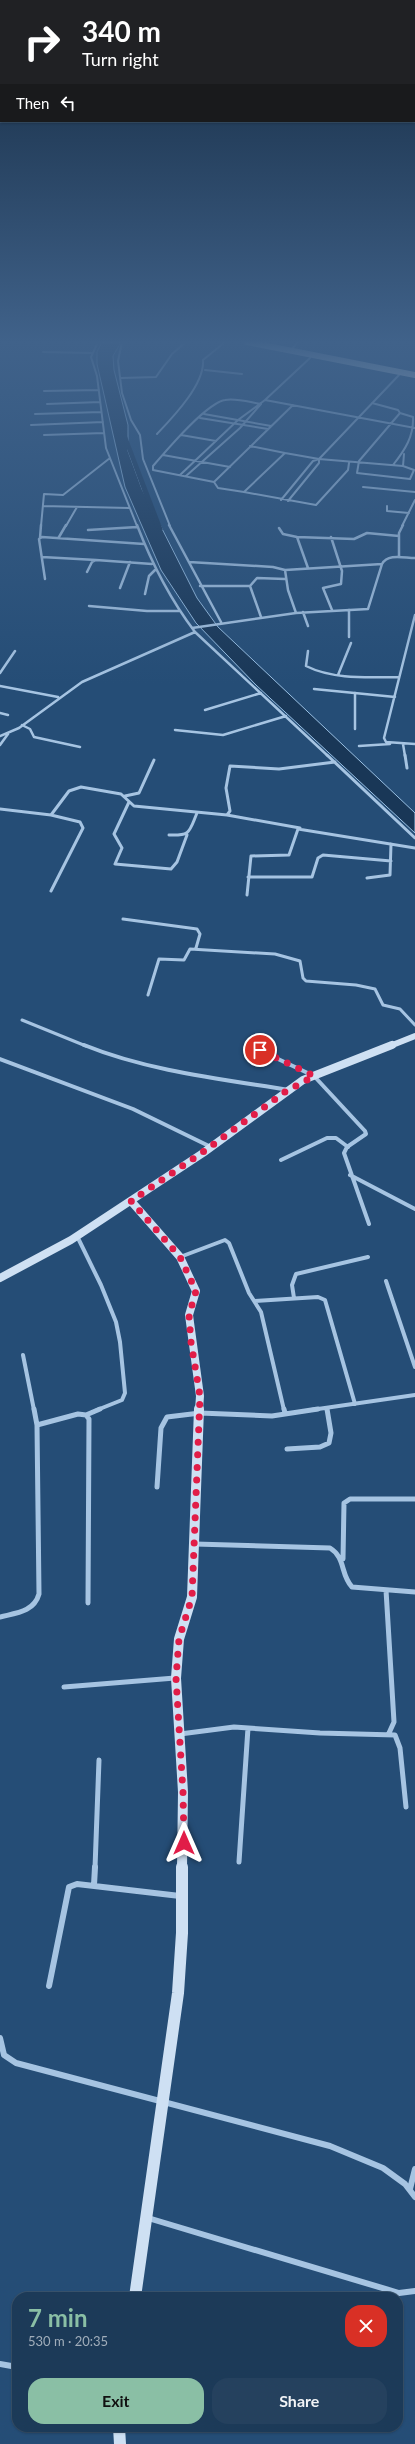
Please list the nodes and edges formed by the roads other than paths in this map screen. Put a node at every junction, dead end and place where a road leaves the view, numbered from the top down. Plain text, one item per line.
1 (143, 456) edge
2 (162, 456) joint
3 (199, 456) edge
4 (208, 456) edge
5 (240, 456) edge
6 (282, 456) edge
7 (303, 456) edge
8 (323, 456) edge
9 (363, 456) edge
10 (402, 456) edge
11 (404, 456) edge
12 (110, 458) joint
13 (320, 459) junction
14 (194, 461) junction
15 (359, 461) junction
16 (201, 462) junction
17 (349, 463) junction
18 (393, 464) junction
19 (403, 466) junction
20 (229, 468) junction
21 (180, 475) junction
22 (186, 476) junction
23 (214, 482) junction
24 (363, 487) dead end
25 (244, 492) junction
26 (415, 492) edge
27 (281, 500) junction
28 (415, 500) edge
29 (288, 501) junction
30 (43, 506) junction
31 (77, 506) junction
32 (387, 506) dead end
33 (129, 508) junction
34 (409, 513) junction
35 (137, 527) junction
36 (279, 528) dead end
37 (88, 530) dead end
38 (399, 536) junction
39 (59, 537) junction
40 (297, 537) junction
41 (331, 537) junction
42 (40, 538) junction
43 (144, 544) junction
44 (42, 557) junction
45 (399, 557) junction
46 (415, 558) edge
47 (96, 560) junction
48 (130, 562) junction
49 (189, 562) junction
50 (152, 564) junction
51 (382, 564) junction
52 (341, 566) junction
53 (308, 568) junction
54 (155, 570) junction
55 (285, 570) junction
56 (87, 572) dead end
57 (45, 579) dead end
58 (285, 579) junction
59 (200, 586) junction
60 (250, 586) junction
61 (120, 588) dead end
62 (145, 594) dead end
63 (89, 606) dead end
64 (332, 610) junction
65 (349, 610) junction
66 (179, 611) junction
67 (303, 612) junction
68 (296, 613) junction
69 (415, 615) edge
70 (261, 617) junction
71 (220, 622) junction
72 (308, 626) dead end
73 (192, 628) junction
74 (195, 632) junction
75 (349, 637) dead end
76 (351, 643) dead end
77 (15, 651) dead end
78 (308, 651) dead end
79 (0, 673) edge
80 (338, 675) junction
81 (399, 677) junction
82 (0, 686) edge
83 (314, 689) dead end
84 (262, 693) junction
85 (356, 693) junction
86 (58, 697) junction
87 (395, 697) junction
88 (205, 710) dead end
89 (0, 713) edge
90 (8, 714) dead end
91 (286, 716) junction
92 (22, 725) junction
93 (354, 729) dead end
94 (175, 730) dead end
95 (8, 734) junction
96 (0, 736) edge
97 (392, 744) junction
98 (403, 744) junction
99 (415, 744) edge
100 (0, 745) edge
101 (359, 746) dead end
102 (80, 747) dead end
103 (154, 760) dead end
104 (335, 762) junction
105 (407, 768) dead end
106 (125, 796) junction
107 (129, 802) junction
108 (0, 809) edge
109 (197, 813) junction
110 (227, 815) junction
111 (52, 816) junction
112 (302, 829) junction
113 (169, 835) dead end
114 (187, 835) junction
115 (415, 838) edge
116 (391, 844) junction
117 (415, 848) edge
118 (391, 861) junction
119 (248, 877) junction
120 (367, 878) dead end
121 (51, 891) dead end
122 (247, 895) dead end
123 (123, 919) dead end
124 (196, 948) junction
125 (148, 995) dead end
126 (22, 1020) dead end
127 (415, 1025) edge
128 (415, 1036) edge
129 (260, 1050) dead end
130 (0, 1058) edge
131 (314, 1076) junction
132 (289, 1090) junction
133 (211, 1147) junction
134 (348, 1147) junction
135 (281, 1160) dead end
136 (350, 1175) junction
137 (131, 1201) junction
138 (415, 1209) edge
139 (369, 1224) dead end
140 (77, 1236) junction
141 (180, 1257) junction
142 (368, 1257) dead end
143 (0, 1278) edge
144 (386, 1281) dead end
145 (294, 1298) junction
146 (255, 1301) junction
147 (23, 1355) dead end
148 (415, 1367) edge
149 (415, 1395) edge
150 (355, 1404) junction
151 (327, 1408) junction
152 (200, 1413) junction
153 (285, 1414) junction
154 (86, 1415) junction
155 (37, 1425) junction
156 (287, 1449) dead end
157 (157, 1487) dead end
158 (415, 1499) edge
159 (194, 1544) junction
160 (343, 1559) junction
161 (386, 1590) junction
162 (415, 1592) edge
163 (88, 1603) dead end
164 (0, 1617) edge
165 (176, 1678) junction
166 (64, 1687) dead end
167 (248, 1728) junction
168 (389, 1733) junction
169 (180, 1734) junction
170 (99, 1760) dead end
171 (406, 1807) dead end
172 (240, 1862) dead end
173 (94, 1885) junction
174 (182, 1896) junction
175 (49, 1986) dead end
176 (0, 2038) edge
177 (164, 2100) junction
178 (415, 2169) edge
179 (410, 2188) junction
180 (415, 2197) edge
181 (147, 2218) junction
182 (415, 2291) edge
183 (136, 2292) edge
184 (396, 2292) edge
185 (403, 2292) edge
186 (0, 2364) edge
187 (12, 2367) edge
188 (119, 2432) edge
189 (120, 2444) edge

1 - 49 street
2 - 14 street
2 - 21 street
3 - 14 street
4 - 16 street
5 - 20 street
6 - 25 street
7 - 13 street
8 - 13 street
9 - 15 street
10 - 18 street
11 - 19 street
12 - 30 street
12 - 33 street
13 - 17 street
13 - 27 street
13 - 29 street
14 - 16 street
14 - 21 street
15 - 17 street
15 - 18 street
15 - 19 street
16 - 20 street
16 - 22 street
17 - 29 street
18 - 19 street
20 - 23 street
21 - 22 street
22 - 23 street
23 - 25 street
24 - 26 street
25 - 27 street
27 - 29 street
28 - 34 street
30 - 31 street
30 - 42 street
31 - 33 street
31 - 39 street
32 - 34 street
33 - 35 street
34 - 38 street
35 - 37 street
35 - 43 street
36 - 40 street
38 - 41 street
38 - 45 street
39 - 42 street
39 - 43 street
40 - 41 street
40 - 53 street
41 - 52 street
42 - 44 street
43 - 50 street
44 - 47 street
44 - 57 street
45 - 46 street
45 - 51 street
47 - 48 street
47 - 56 street
48 - 50 street
48 - 61 street
49 - 55 street
49 - 59 street
50 - 54 street
51 - 52 street
51 - 65 street
52 - 53 street
52 - 64 street
53 - 55 street
54 - 62 street
54 - 66 street
55 - 58 street
58 - 60 street
58 - 68 street
59 - 60 street
59 - 71 street
60 - 70 street
63 - 66 street
64 - 65 street
64 - 67 street
65 - 75 street
66 - 73 street
67 - 68 street
67 - 72 street
68 - 70 street
69 - 81 street
70 - 71 street
71 - 73 street
73 - 74 street
74 - 84 street
74 - 86 street
76 - 80 street
77 - 79 street
78 - 80 street
80 - 81 street
81 - 87 street
82 - 86 street
83 - 85 street
84 - 88 street
84 - 91 street
85 - 87 street
85 - 93 street
86 - 92 street
87 - 97 street
89 - 90 street
91 - 94 street
91 - 104 street
92 - 95 street
92 - 102 street
95 - 96 street
95 - 100 street
97 - 98 street
97 - 101 street
98 - 99 street
98 - 105 street
103 - 106 street
104 - 110 street
104 - 115 street
106 - 107 street
106 - 111 street
107 - 109 street
107 - 114 street
108 - 111 street
109 - 110 street
109 - 114 street
110 - 112 street
111 - 121 street
112 - 116 street
112 - 119 street
113 - 114 street
116 - 117 street
116 - 118 street
118 - 119 street
118 - 120 street
119 - 122 street
123 - 124 street
124 - 125 street
124 - 127 street
126 - 132 street
128 - 131 street
129 - 131 street
130 - 133 street
131 - 132 street
131 - 134 street
132 - 133 street
133 - 137 street
134 - 135 street
134 - 136 street
136 - 138 street
136 - 139 street
137 - 140 street
137 - 141 street
140 - 143 street
140 - 154 street
141 - 146 street
141 - 152 street
142 - 145 street
144 - 148 street
145 - 146 street
145 - 150 street
146 - 153 street
147 - 155 street
149 - 150 street
150 - 151 street
151 - 153 street
151 - 156 street
152 - 153 street
152 - 157 street
152 - 159 street
154 - 155 street
154 - 163 street
155 - 164 street
158 - 160 street
159 - 160 street
159 - 165 street
160 - 161 street
161 - 162 street
161 - 168 street
165 - 166 street
165 - 169 street
167 - 168 street
167 - 169 street
167 - 172 street
168 - 171 street
169 - 174 street
170 - 173 street
173 - 174 street
173 - 175 street
174 - 177 street
176 - 177 street
177 - 179 street
177 - 181 street
178 - 179 street
179 - 180 street
181 - 183 street
181 - 184 street
182 - 185 street
186 - 187 street
188 - 189 street

